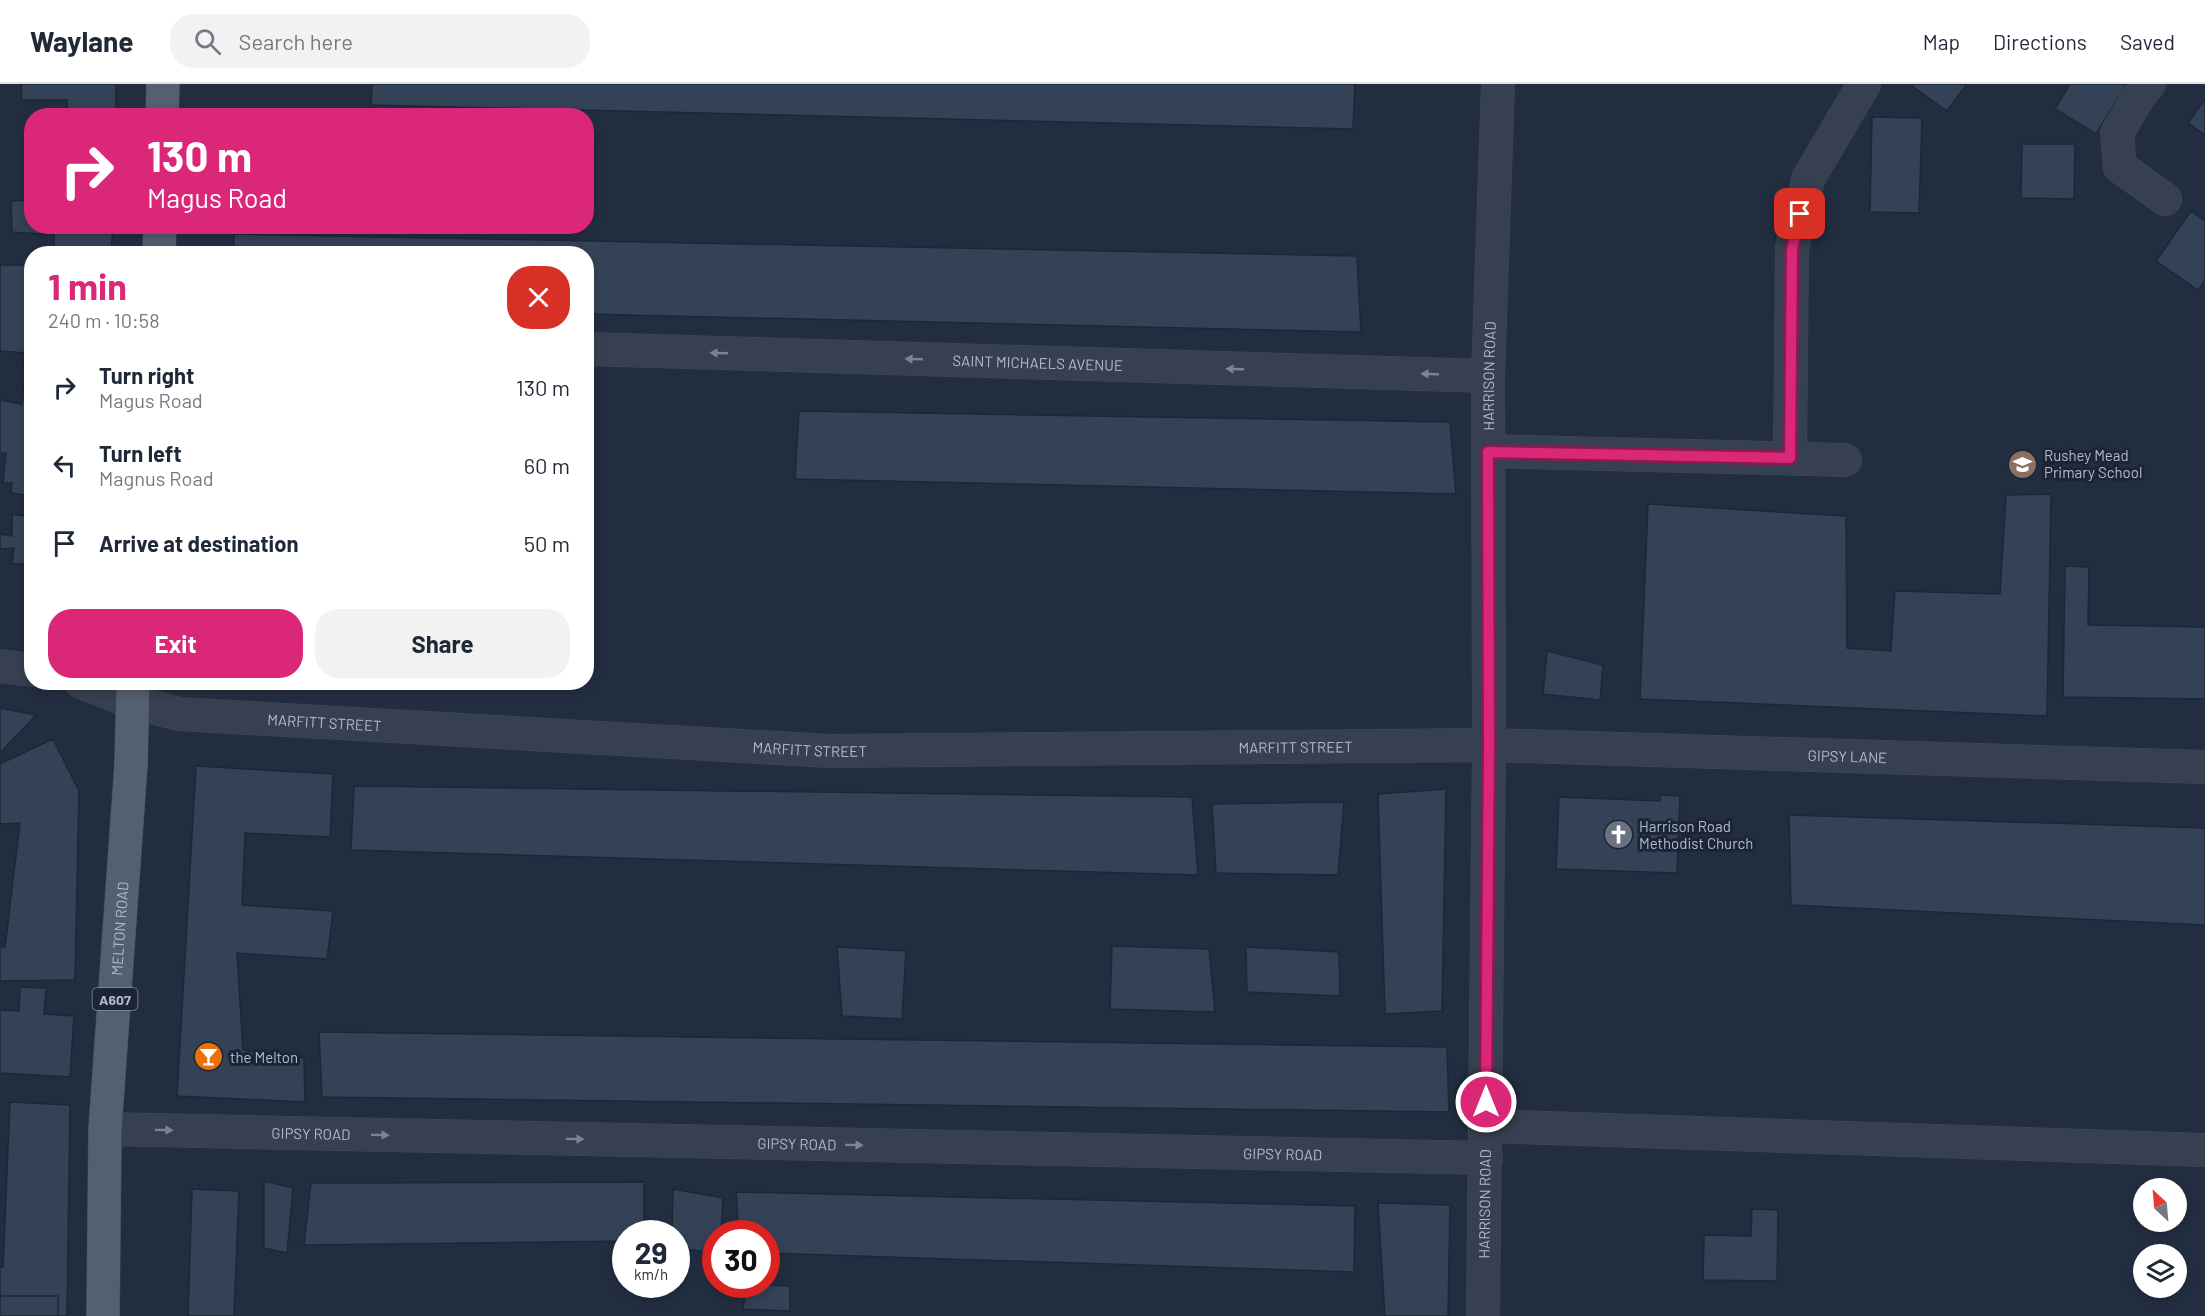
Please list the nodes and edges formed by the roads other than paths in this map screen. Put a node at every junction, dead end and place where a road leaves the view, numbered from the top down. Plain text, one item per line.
1 (163, 84) edge
2 (1498, 84) edge
3 (1864, 84) edge
4 (2149, 84) edge
5 (162, 108) edge
6 (2165, 199) dead end
7 (594, 349) edge
8 (1488, 376) junction
9 (1488, 452) junction
10 (1790, 458) junction
11 (1845, 460) dead end
12 (0, 666) edge
13 (24, 669) edge
14 (132, 692) edge
15 (1489, 745) junction
16 (2205, 767) edge
17 (105, 1129) junction
18 (1486, 1142) junction
19 (2205, 1150) edge
20 (103, 1316) edge
21 (1484, 1316) edge

1 - 5 main road
2 - 8 street, HARRISON ROAD
3 - 10 street
4 - 6 street
8 -> 7 street, SAINT MICHAELS AVENUE
8 - 9 street, HARRISON ROAD
9 - 10 street
9 - 15 street, HARRISON ROAD
10 - 11 street
12 - 13 street
14 - 15 street, MARFITT STREET
14 - 17 main road, MELTON ROAD / A607
15 - 16 street, GIPSY LANE
15 - 18 street, HARRISON ROAD
17 -> 18 street, GIPSY ROAD
17 - 20 main road, MELTON ROAD / A607
18 - 19 street, GIPSY ROAD
18 - 21 street, HARRISON ROAD

